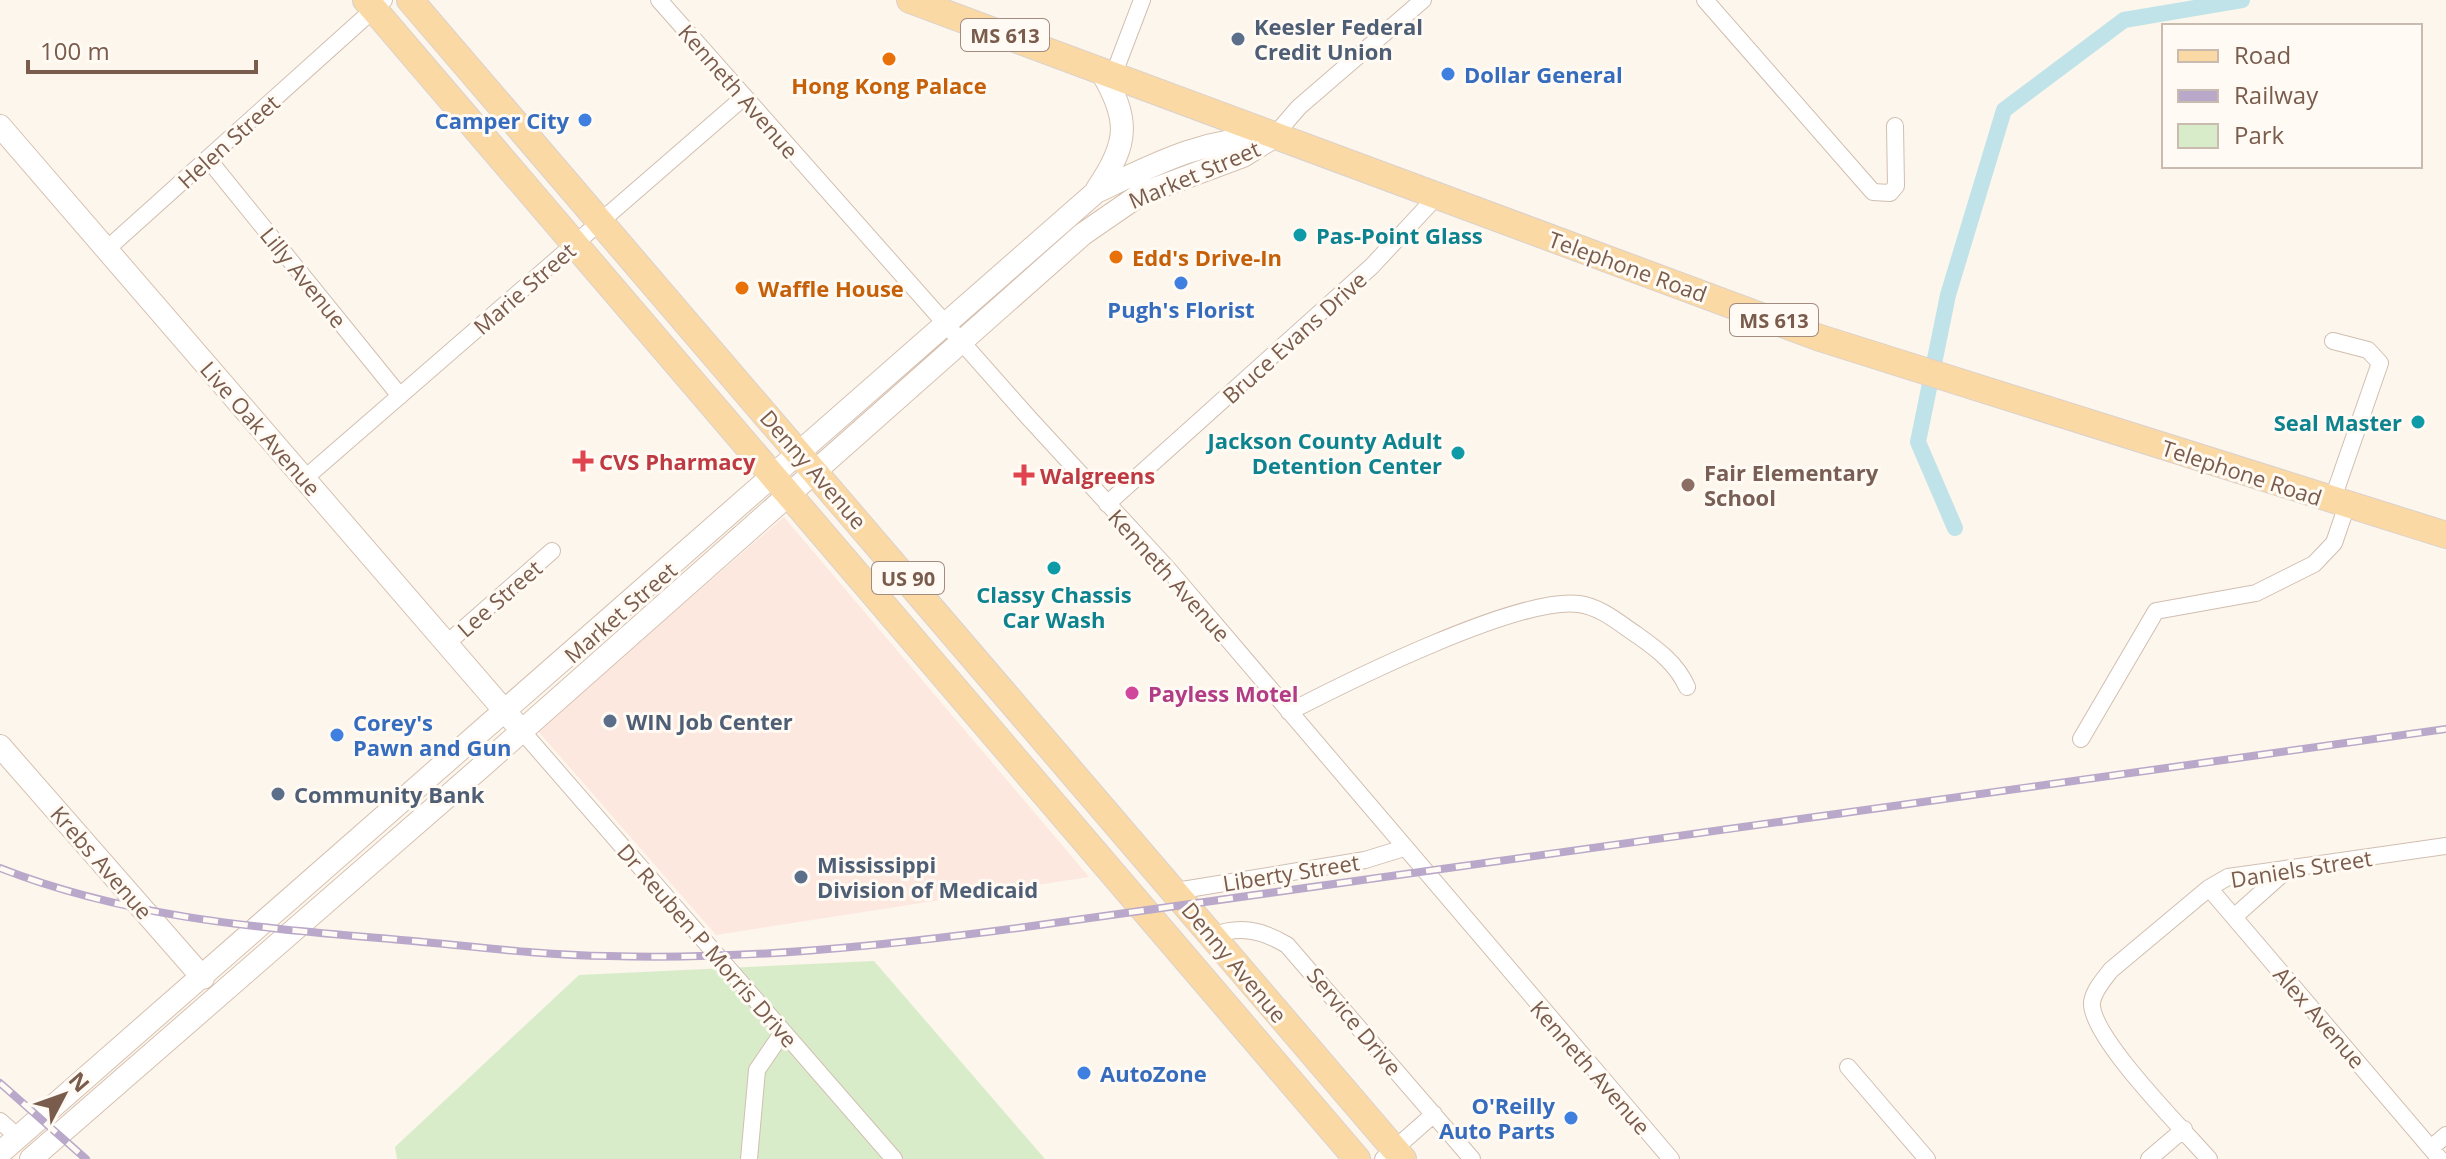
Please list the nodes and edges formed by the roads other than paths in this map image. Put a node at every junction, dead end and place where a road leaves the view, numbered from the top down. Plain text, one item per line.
1 (410, 0) edge
2 (659, 0) edge
3 (1142, 0) edge
4 (1423, 0) edge
5 (1705, 0) edge
6 (916, 1) edge
7 (374, 3) edge
8 (1107, 73) junction
9 (744, 97) junction
10 (0, 126) edge
11 (1895, 126) dead end
12 (1273, 137) junction
13 (208, 159) junction
14 (1096, 192) junction
15 (1437, 196) junction
16 (601, 221) junction
17 (575, 244) junction
18 (107, 249) junction
19 (944, 323) junction
20 (960, 341) junction
21 (2333, 341) dead end
22 (400, 396) junction
23 (808, 461) junction
24 (304, 479) junction
25 (782, 484) junction
26 (2340, 503) junction
27 (1107, 504) junction
28 (2446, 535) edge
29 (552, 551) dead end
30 (445, 645) junction
31 (1687, 687) dead end
32 (1289, 712) junction
33 (506, 713) junction
34 (522, 731) junction
35 (2081, 739) dead end
36 (0, 746) edge
37 (2446, 846) edge
38 (1404, 848) junction
39 (2289, 868) junction
40 (2209, 888) junction
41 (1176, 891) junction
42 (2234, 917) junction
43 (1212, 936) junction
44 (203, 978) junction
45 (783, 1032) junction
46 (1848, 1067) dead end
47 (1434, 1114) junction
48 (0, 1121) edge
49 (2184, 1129) junction
50 (2446, 1135) edge
51 (17, 1136) junction
52 (0, 1153) edge
53 (2432, 1154) edge
54 (1393, 1156) edge
55 (31, 1159) edge
56 (749, 1159) edge
57 (894, 1159) edge
58 (1357, 1159) edge
59 (1472, 1159) edge
60 (1671, 1159) edge
61 (1927, 1159) edge
62 (2149, 1159) edge
63 (2209, 1159) edge

1 - 16 main road, Denny Avenue / US 90
2 - 9 street, Kenneth Avenue
3 - 8 street
4 - 12 street, Market Street
5 - 11 street
6 - 8 main road, Telephone Road / MS 613
7 - 13 street, Helen Street
7 - 17 main road, Denny Avenue / US 90
8 - 12 main road, Telephone Road / MS 613
8 - 14 main road
9 - 16 street, Marie Street
9 - 19 street, Kenneth Avenue
10 - 18 main road, Live Oak Avenue
12 - 14 main road, Market Street
12 - 15 main road, Telephone Road / MS 613
12 - 20 main road, Market Street
13 - 18 street, Helen Street
13 - 22 street, Lilly Avenue
14 - 19 main road, Market Street
15 - 26 main road, Telephone Road / MS 613
15 - 27 street, Bruce Evans Drive
16 - 17 street, Marie Street
16 - 23 main road, Denny Avenue / US 90
17 - 22 street, Marie Street
17 - 25 main road, Denny Avenue / US 90
18 - 24 main road, Live Oak Avenue
19 - 20 street, Kenneth Avenue
19 - 23 main road, Market Street
20 - 23 main road, Market Street
20 - 27 street, Kenneth Avenue
21 - 26 street
22 - 24 street, Marie Street
23 - 25 main road, Market Street
23 - 41 main road, Denny Avenue / US 90
24 - 30 main road, Live Oak Avenue
25 - 33 main road, Market Street
25 - 34 main road, Market Street
25 - 58 main road, Denny Avenue / US 90
26 - 28 main road, Telephone Road / MS 613
26 - 35 street
27 - 32 street, Kenneth Avenue
29 - 30 street, Lee Street
30 - 33 main road, Live Oak Avenue
31 - 32 street
32 - 38 street, Kenneth Avenue
33 - 34 main road, Live Oak Avenue
33 - 44 main road, Market Street
34 - 45 street, Dr Reuben P Morris Drive
34 - 55 main road, Market Street
36 - 44 main road, Krebs Avenue
37 - 39 street, Daniels Street
38 - 41 street, Liberty Street
38 - 60 street, Kenneth Avenue
39 - 40 street, Daniels Street
39 - 42 street
40 - 42 street, Alex Avenue
40 - 49 street, Daniels Street
41 - 43 main road, Denny Avenue / US 90
42 - 53 street, Alex Avenue
43 - 47 street, Service Drive
43 - 54 main road, Denny Avenue / US 90
44 - 51 main road, Market Street
45 - 56 street
45 - 57 street, Dr Reuben P Morris Drive
46 - 61 street
47 - 54 street
47 - 59 street, Service Drive
48 - 51 street
49 - 62 street
49 - 63 street
50 - 53 street
51 - 52 main road, Market Street

